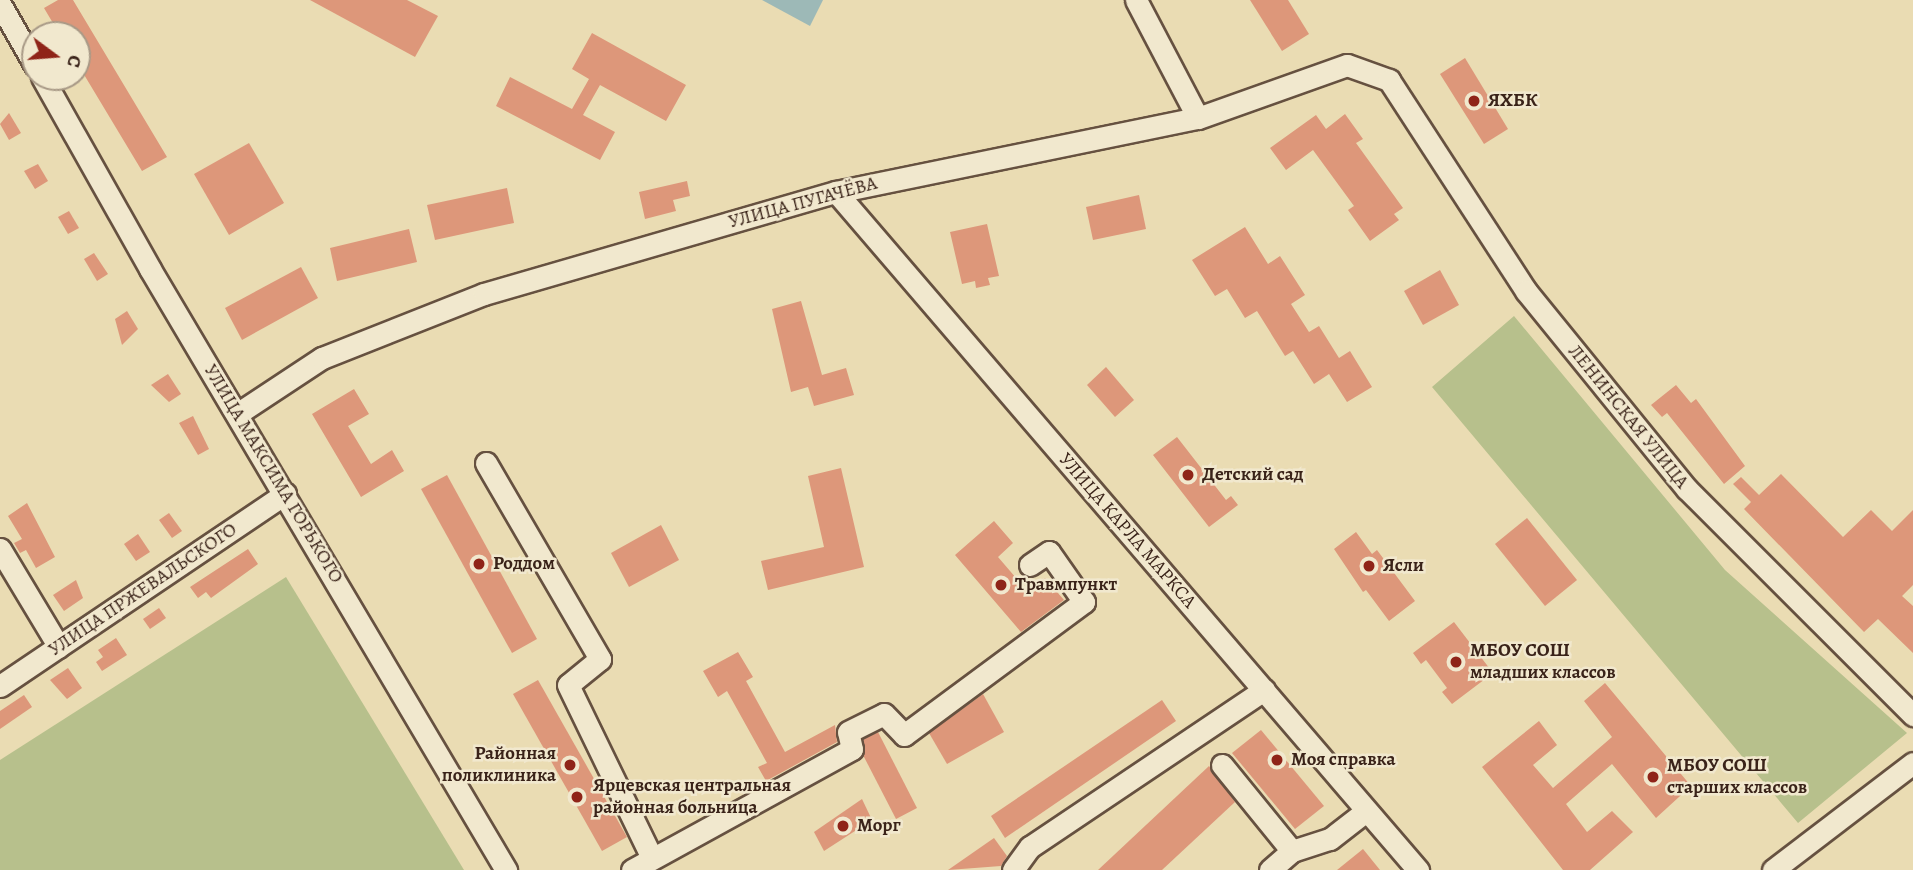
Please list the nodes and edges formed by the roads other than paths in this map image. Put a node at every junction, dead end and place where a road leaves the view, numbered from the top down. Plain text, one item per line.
1 (1136, 0) edge
2 (0, 4) edge
3 (21, 41) edge
4 (1389, 80) joint
5 (49, 91) edge
6 (1198, 118) junction
7 (836, 192) junction
8 (237, 414) junction
9 (486, 463) dead end
10 (285, 494) junction
11 (0, 549) edge
12 (1030, 565) dead end
13 (59, 647) junction
14 (0, 686) edge
15 (1264, 690) junction
16 (1913, 715) edge
17 (1913, 762) edge
18 (1222, 765) dead end
19 (1366, 811) junction
20 (1292, 851) junction
21 (652, 858) junction
22 (506, 870) edge
23 (632, 870) edge
24 (1013, 870) edge
25 (1270, 870) edge
26 (1418, 870) edge
27 (1773, 870) edge

1 - 6 street
2 - 3 street
4 - 6 street, УЛИЦА ПУГАЧЁВА
4 - 16 street, ЛЕНИНСКАЯ УЛИЦА
5 - 8 street, УЛИЦА МАКСИМА ГОРЬКОГО
6 - 7 street, УЛИЦА ПУГАЧЁВА
7 - 8 street, УЛИЦА ПУГАЧЁВА
7 - 15 street, УЛИЦА КАРЛА МАРКСА
8 - 10 street, УЛИЦА МАКСИМА ГОРЬКОГО
9 - 21 street
10 - 13 street, УЛИЦА ПРЖЕВАЛЬСКОГО
10 - 22 street, УЛИЦА МАКСИМА ГОРЬКОГО
11 - 13 street
12 - 21 street
13 - 14 street, УЛИЦА ПРЖЕВАЛЬСКОГО
15 - 19 street, УЛИЦА КАРЛА МАРКСА
15 - 24 street
17 - 27 street
18 - 20 street
19 - 20 street
19 - 26 street, УЛИЦА КАРЛА МАРКСА
20 - 25 street
21 - 23 street

